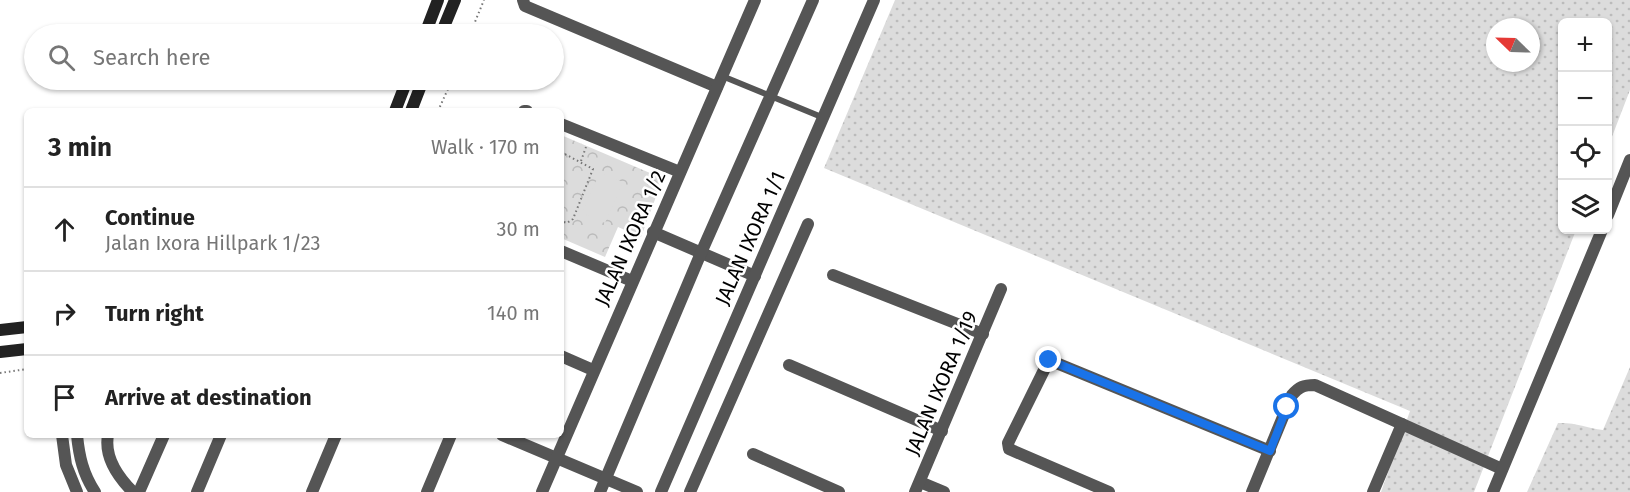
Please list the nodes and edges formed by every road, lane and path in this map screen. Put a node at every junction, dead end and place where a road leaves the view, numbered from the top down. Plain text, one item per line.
1 (438, 0) edge
2 (455, 0) edge
3 (484, 0) edge
4 (523, 0) edge
5 (754, 0) edge
6 (813, 0) edge
7 (874, 0) edge
8 (429, 24) edge
9 (445, 24) edge
10 (474, 24) edge
11 (719, 81) junction
12 (403, 90) edge
13 (419, 90) edge
14 (447, 90) edge
15 (770, 95) junction
16 (396, 108) edge
17 (412, 108) edge
18 (439, 108) edge
19 (824, 118) junction
20 (564, 125) edge
21 (590, 135) junction
22 (564, 153) edge
23 (1630, 160) edge
24 (581, 161) junction
25 (680, 172) junction
26 (1612, 205) edge
27 (564, 222) edge
28 (808, 224) dead end
29 (653, 232) junction
30 (1600, 234) edge
31 (564, 252) edge
32 (701, 253) junction
33 (834, 275) dead end
34 (755, 276) junction
35 (632, 281) junction
36 (1001, 289) dead end
37 (24, 327) edge
38 (0, 330) edge
39 (983, 334) junction
40 (0, 352) edge
41 (23, 352) edge
42 (564, 357) edge
43 (789, 365) dead end
44 (24, 369) edge
45 (593, 370) junction
46 (0, 373) edge
47 (1402, 424) junction
48 (942, 431) junction
49 (62, 438) edge
50 (76, 438) edge
51 (108, 438) edge
52 (163, 438) edge
53 (220, 438) edge
54 (335, 438) edge
55 (450, 438) edge
56 (509, 438) edge
57 (1270, 451) junction
58 (753, 454) dead end
59 (80, 459) junction
60 (556, 459) junction
61 (66, 465) junction
62 (1503, 469) junction
63 (606, 479) junction
64 (918, 487) edge
65 (77, 492) edge
66 (95, 492) edge
67 (133, 492) edge
68 (139, 492) edge
69 (197, 492) edge
70 (312, 492) edge
71 (426, 492) edge
72 (542, 492) edge
73 (600, 492) edge
74 (636, 492) edge
75 (661, 492) edge
76 (690, 492) edge
77 (839, 492) edge
78 (944, 492) edge
79 (1109, 492) edge
80 (1252, 492) edge
81 (1373, 492) edge
82 (1493, 492) edge

1 - 8 main road
2 - 9 main road
3 - 10 path
4 - 11 street
5 - 11 street, JALAN IXORA 1/2
6 - 15 street
7 - 19 street, JALAN IXORA 1/1
11 - 15 lane
11 - 25 street, JALAN IXORA 1/2
12 - 16 main road
13 - 17 main road
14 - 18 path
15 - 19 lane
15 - 32 street
19 - 34 street, JALAN IXORA 1/1
20 - 21 street
21 - 24 path
21 - 25 street
22 - 24 path
23 - 26 street
24 - 27 path
25 - 29 street, JALAN IXORA 1/2
28 - 76 street
29 - 32 street
29 - 35 street, JALAN IXORA 1/2
30 - 62 street
31 - 35 street
32 - 34 street
32 - 63 street
33 - 39 street
34 - 75 street, JALAN IXORA 1/1
35 - 45 street, JALAN IXORA 1/2
36 - 39 street, JALAN IXORA 1/19
37 - 38 main road
39 - 48 street, JALAN IXORA 1/19
40 - 41 main road
42 - 45 street
43 - 48 street
44 - 46 path
45 - 60 street, JALAN IXORA 1/2
47 - 57 street
47 - 62 street
47 - 81 street
48 - 64 street, JALAN IXORA 1/19
49 - 61 street
50 - 59 street
51 - 67 street
52 - 68 street
53 - 69 street
54 - 70 street
55 - 71 street
56 - 60 street
57 - 79 street
57 - 80 street
58 - 77 street
59 - 61 street
59 - 66 street
60 - 63 street
60 - 72 street, JALAN IXORA 1/2
61 - 65 street
62 - 82 street
63 - 73 street
63 - 74 street
64 - 78 street

